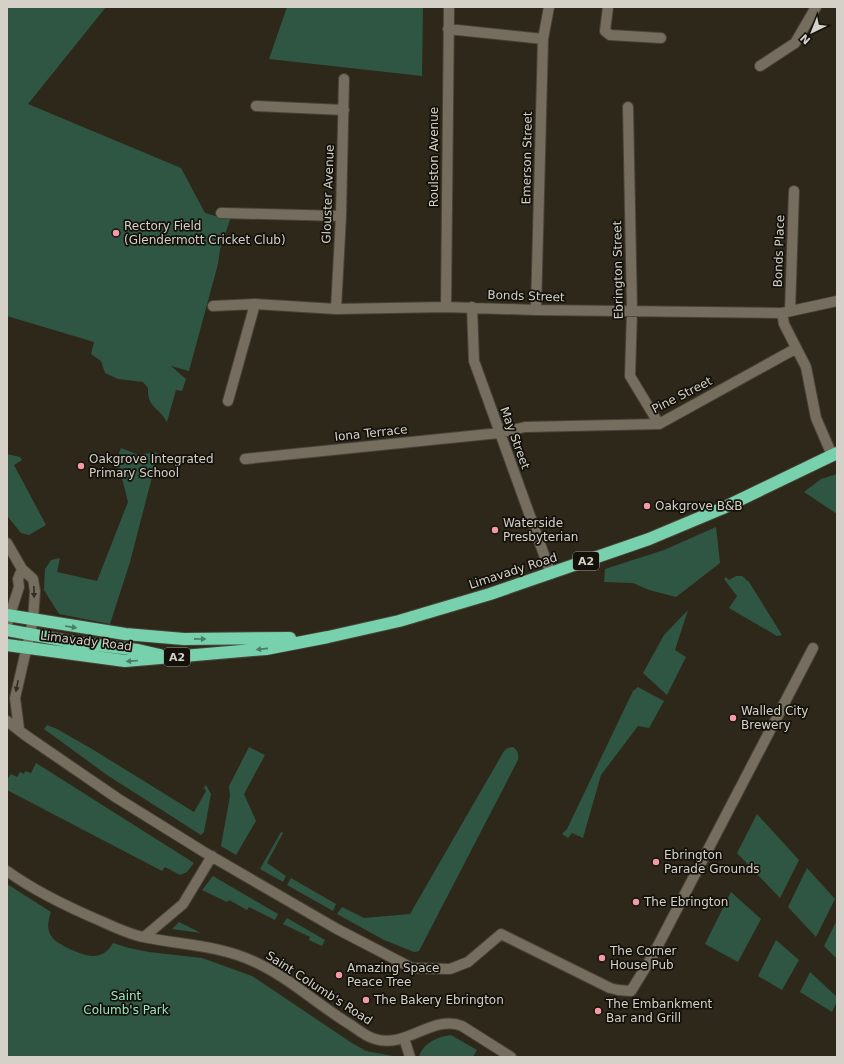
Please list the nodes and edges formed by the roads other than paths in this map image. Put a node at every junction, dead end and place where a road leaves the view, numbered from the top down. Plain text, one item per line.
1 (449, 7) edge
2 (549, 7) edge
3 (608, 7) edge
4 (816, 7) edge
5 (448, 29) junction
6 (661, 38) dead end
7 (543, 39) junction
8 (760, 66) dead end
9 (344, 79) dead end
10 (256, 106) dead end
11 (628, 107) dead end
12 (344, 110) junction
13 (794, 191) dead end
14 (222, 213) dead end
15 (341, 216) junction
16 (837, 301) edge
17 (255, 304) junction
18 (213, 306) dead end
19 (446, 307) junction
20 (472, 307) junction
21 (336, 309) junction
22 (536, 310) junction
23 (632, 311) junction
24 (786, 312) junction
25 (795, 349) junction
26 (228, 401) dead end
27 (659, 424) junction
28 (499, 433) junction
29 (835, 454) edge
30 (245, 459) dead end
31 (7, 543) edge
32 (22, 569) junction
33 (551, 574) junction
34 (8, 618) edge
35 (33, 620) junction
36 (7, 630) edge
37 (29, 635) junction
38 (328, 637) junction
39 (7, 645) edge
40 (27, 648) junction
41 (813, 648) dead end
42 (170, 657) junction
43 (7, 721) edge
44 (19, 729) junction
45 (212, 856) junction
46 (7, 871) edge
47 (144, 937) junction
48 (404, 1038) junction
49 (410, 1057) edge
50 (512, 1057) edge

1 - 5 street, Roulston Avenue
2 - 7 street, Emerson Street
3 - 6 street
4 - 8 street
5 - 7 street
5 - 19 street, Roulston Avenue
7 - 22 street, Emerson Street
9 - 12 street, Glouster Avenue
10 - 12 street
11 - 23 street, Ebrington Street
12 - 15 street, Glouster Avenue
13 - 24 street, Bonds Place
14 - 15 street
15 - 21 street, Glouster Avenue
16 - 24 street, Bonds Street
17 - 18 street, Bonds Street
17 - 21 street, Bonds Street
17 - 26 street
19 - 20 street, Bonds Street
19 - 21 street, Bonds Street
20 - 22 street, Bonds Street
20 - 28 street, May Street
22 - 23 street, Bonds Street
23 - 24 street, Bonds Street
23 - 27 street, Ebrington Street
24 - 25 street, Bonds Place
25 - 27 street, Pine Street
25 - 29 street, Bonds Place
27 - 28 street, Pine Street
28 - 30 street, Iona Terrace
28 - 33 street, May Street
29 - 33 highway, Limavady Road / A2
31 - 32 street
32 - 34 street
32 -> 35 street
33 - 38 highway, Limavady Road / A2
34 - 35 highway, Limavady Road / A2
35 - 37 street
35 -> 38 highway, Limavady Road / A2
36 - 37 highway
37 - 40 street
37 - 42 highway
38 -> 42 highway, Limavady Road / A2
39 - 40 highway, Limavady Road / A2
42 -> 40 highway, Limavady Road / A2
40 -> 44 street
41 - 45 street
43 - 44 street
44 - 45 street
45 - 47 street
46 - 47 street, Saint Columb's Road
47 - 48 street, Saint Columb's Road
48 - 49 street
48 - 50 street, Saint Columb's Road

